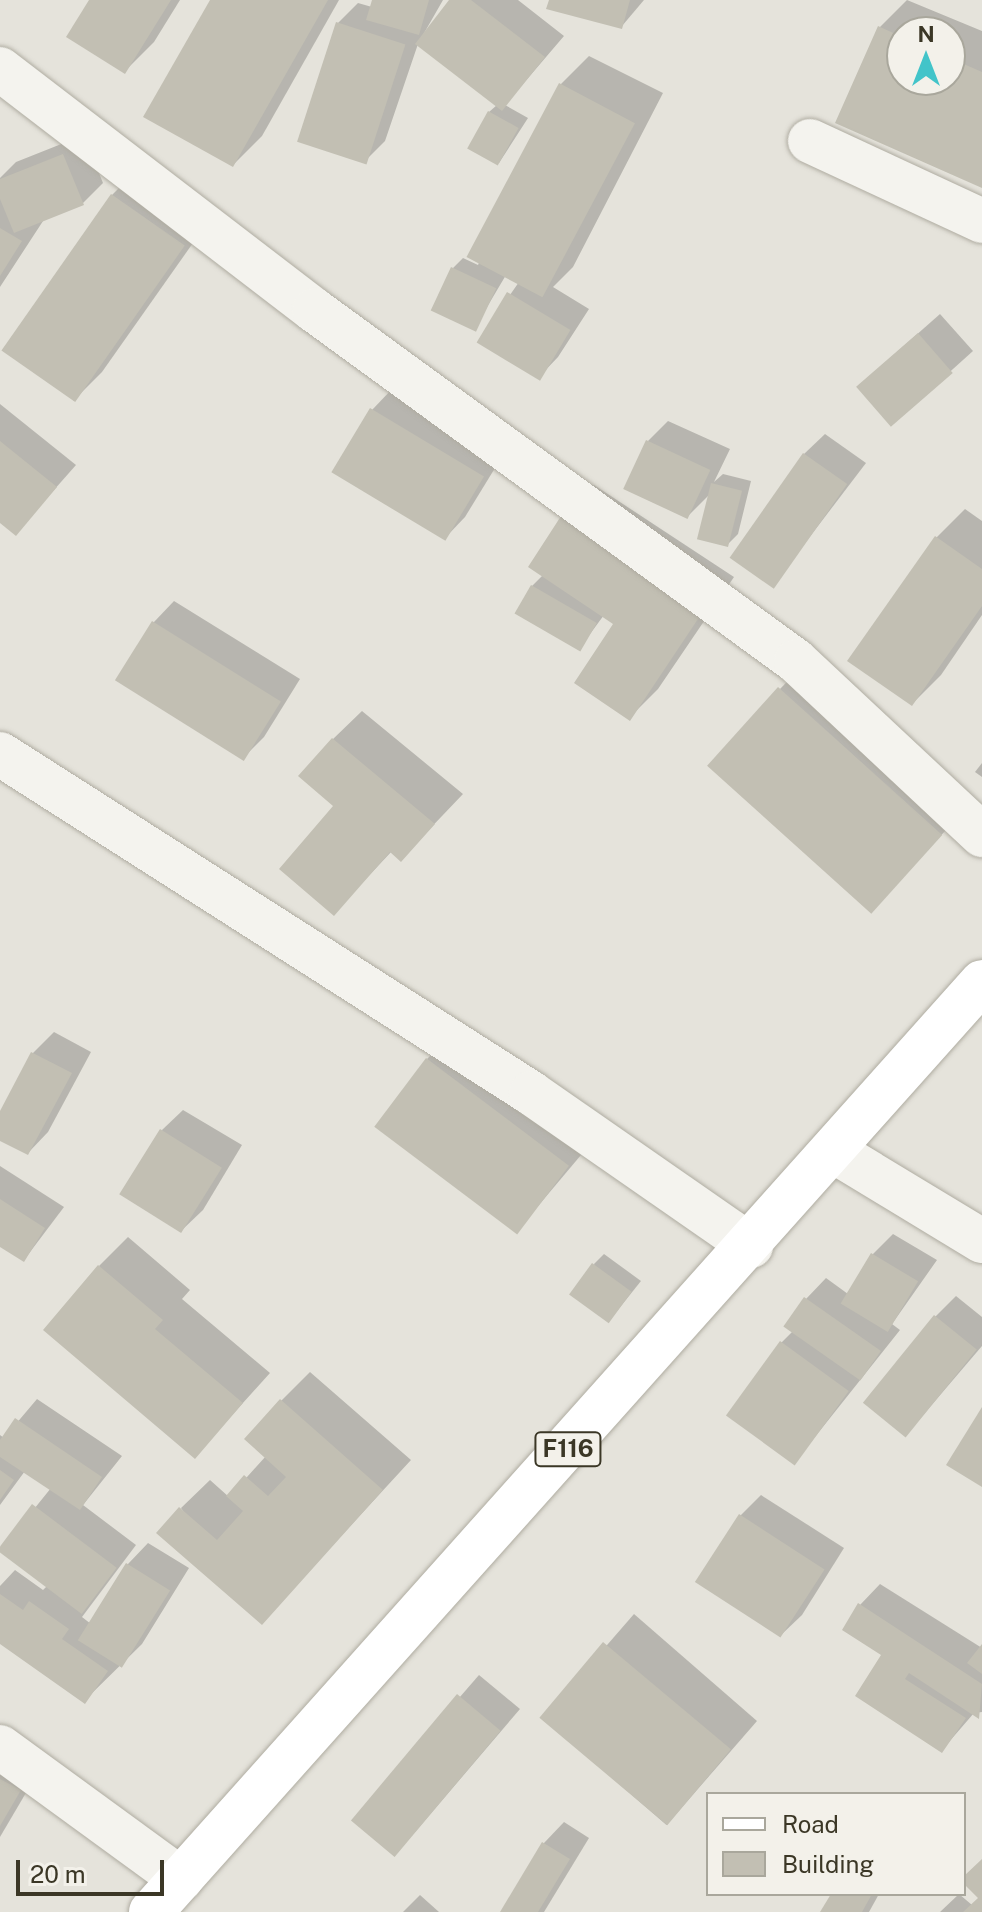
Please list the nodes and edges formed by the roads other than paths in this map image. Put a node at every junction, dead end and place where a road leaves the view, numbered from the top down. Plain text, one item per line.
1 (0, 69) edge
2 (810, 141) dead end
3 (982, 221) edge
4 (0, 754) edge
5 (982, 835) edge
6 (982, 982) edge
7 (835, 1152) junction
8 (982, 1241) edge
9 (751, 1246) junction
10 (0, 1747) edge
11 (181, 1879) junction
12 (151, 1912) edge

1 - 5 street
2 - 3 street
4 - 9 street
6 - 7 main road, F116
7 - 8 street
7 - 9 main road, F116
9 - 11 main road, F116
10 - 11 street
11 - 12 main road, F116

